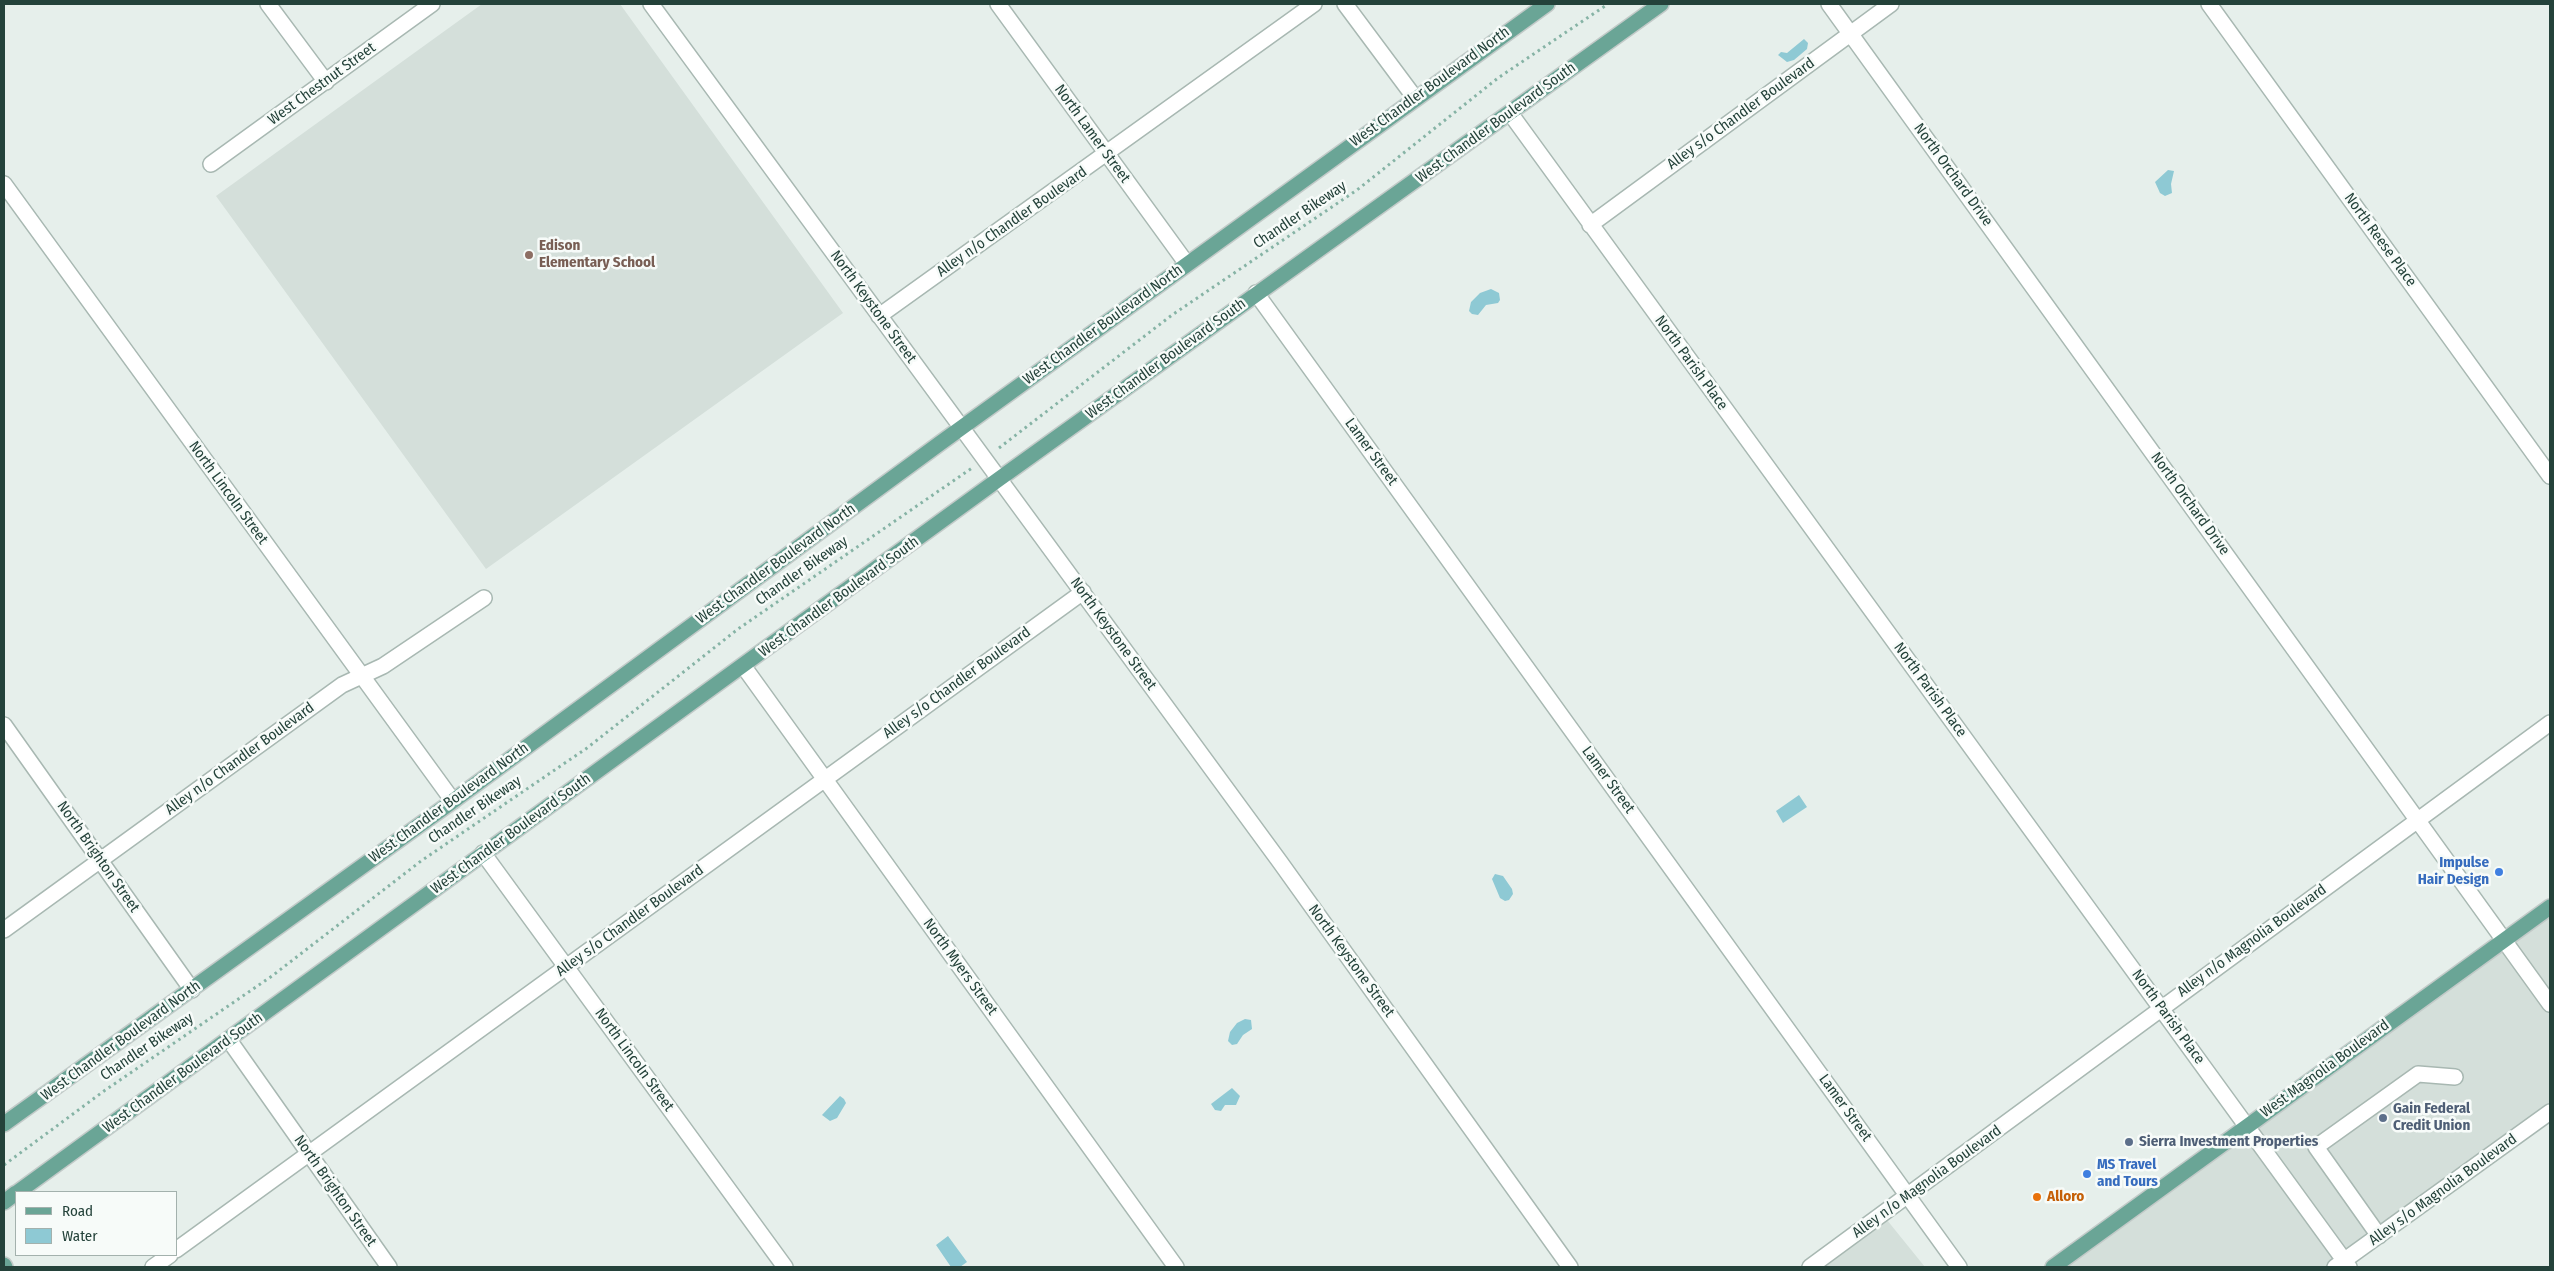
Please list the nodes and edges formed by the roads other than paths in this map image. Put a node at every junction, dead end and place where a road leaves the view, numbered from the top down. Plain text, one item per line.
1 (268, 4) edge
2 (432, 4) edge
3 (651, 4) edge
4 (998, 4) edge
5 (1314, 4) edge
6 (1345, 4) edge
7 (1547, 4) edge
8 (1661, 4) edge
9 (1829, 4) edge
10 (1891, 4) edge
11 (2209, 4) edge
12 (1851, 33) junction
13 (326, 82) junction
14 (1415, 98) junction
15 (1510, 114) junction
16 (1106, 155) junction
17 (211, 164) dead end
18 (4, 184) edge
19 (1590, 225) junction
20 (1187, 264) junction
21 (1256, 293) junction
22 (879, 316) junction
23 (963, 429) junction
24 (2550, 476) edge
25 (999, 479) junction
26 (1083, 592) junction
27 (484, 598) dead end
28 (744, 667) junction
29 (362, 676) junction
30 (2550, 723) edge
31 (4, 725) edge
32 (825, 780) junction
33 (452, 801) junction
34 (2418, 820) junction
35 (483, 853) junction
36 (101, 860) junction
37 (2550, 907) edge
38 (4, 930) edge
39 (2504, 940) junction
40 (567, 967) junction
41 (192, 990) junction
42 (2550, 1004) edge
43 (2161, 1007) junction
44 (229, 1040) junction
45 (2455, 1077) dead end
46 (2550, 1112) edge
47 (4, 1124) edge
48 (2247, 1126) junction
49 (309, 1154) junction
50 (20, 1191) edge
51 (15, 1194) edge
52 (1909, 1196) junction
53 (4, 1202) edge
54 (2379, 1236) junction
55 (178, 1249) edge
56 (169, 1256) edge
57 (2343, 1265) edge
58 (153, 1267) edge
59 (389, 1267) edge
60 (785, 1267) edge
61 (1176, 1267) edge
62 (1570, 1267) edge
63 (1810, 1267) edge
64 (1959, 1267) edge
65 (2053, 1267) edge

1 - 13 street
2 - 13 street, West Chestnut Street
3 - 22 street, North Keystone Street
4 - 16 street, North Lamer Street
5 - 16 street, Alley n/o Chandler Boulevard
6 - 14 street
7 - 14 main road, West Chandler Boulevard North
8 - 15 main road, West Chandler Boulevard South
9 - 12 street, North Orchard Drive
10 - 12 street, Alley s/o Chandler Boulevard
11 - 24 street, North Reese Place
12 - 19 street, Alley s/o Chandler Boulevard
12 - 34 street, North Orchard Drive
13 - 17 street, West Chestnut Street
14 - 20 main road, West Chandler Boulevard North
15 - 19 street, North Parish Place
15 - 21 main road, West Chandler Boulevard South
16 - 20 street, North Lamer Street
16 - 22 street, Alley n/o Chandler Boulevard
18 - 29 street, North Lincoln Street
19 - 43 street, North Parish Place
20 - 23 main road, West Chandler Boulevard North
21 - 25 main road, West Chandler Boulevard South
21 - 52 street, Lamer Street
22 - 23 street, North Keystone Street
23 - 25 street, North Keystone Street
23 - 33 main road, West Chandler Boulevard North
25 - 26 street, North Keystone Street
25 - 28 main road, West Chandler Boulevard South
26 - 32 street, Alley s/o Chandler Boulevard
26 - 62 street, North Keystone Street
27 - 29 street, Alley n/o Chandler Boulevard
28 - 32 street, North Myers Street
28 - 35 main road, West Chandler Boulevard South
29 - 33 street, North Lincoln Street
29 - 36 street, Alley n/o Chandler Boulevard
30 - 34 street, Alley n/o Magnolia Boulevard
31 - 36 street, North Brighton Street
32 - 40 street, Alley s/o Chandler Boulevard
32 - 61 street, North Myers Street
33 - 41 main road, West Chandler Boulevard North
34 - 39 street, North Orchard Drive
34 - 43 street, Alley n/o Magnolia Boulevard
35 - 40 street, North Lincoln Street
35 - 44 main road, West Chandler Boulevard South
36 - 38 street, Alley n/o Chandler Boulevard
36 - 41 street, North Brighton Street
37 - 39 main road, West Magnolia Boulevard
39 - 42 street, North Orchard Drive
39 - 48 main road, West Magnolia Boulevard
40 - 49 street, Alley s/o Chandler Boulevard
40 - 60 street, North Lincoln Street
41 - 47 main road, West Chandler Boulevard North
43 - 48 street, North Parish Place
43 - 52 street, Alley n/o Magnolia Boulevard
44 - 49 street, North Brighton Street
44 - 50 main road, West Chandler Boulevard South
45 - 54 street
46 - 54 street, Alley s/o Magnolia Boulevard
48 - 57 street, North Parish Place
48 - 65 main road, West Magnolia Boulevard
49 - 55 street, Alley s/o Chandler Boulevard
49 - 59 street, North Brighton Street
51 - 53 main road, West Chandler Boulevard South
52 - 63 street, Alley n/o Magnolia Boulevard
52 - 64 street, Lamer Street
54 - 57 street, Alley s/o Magnolia Boulevard
56 - 58 street

